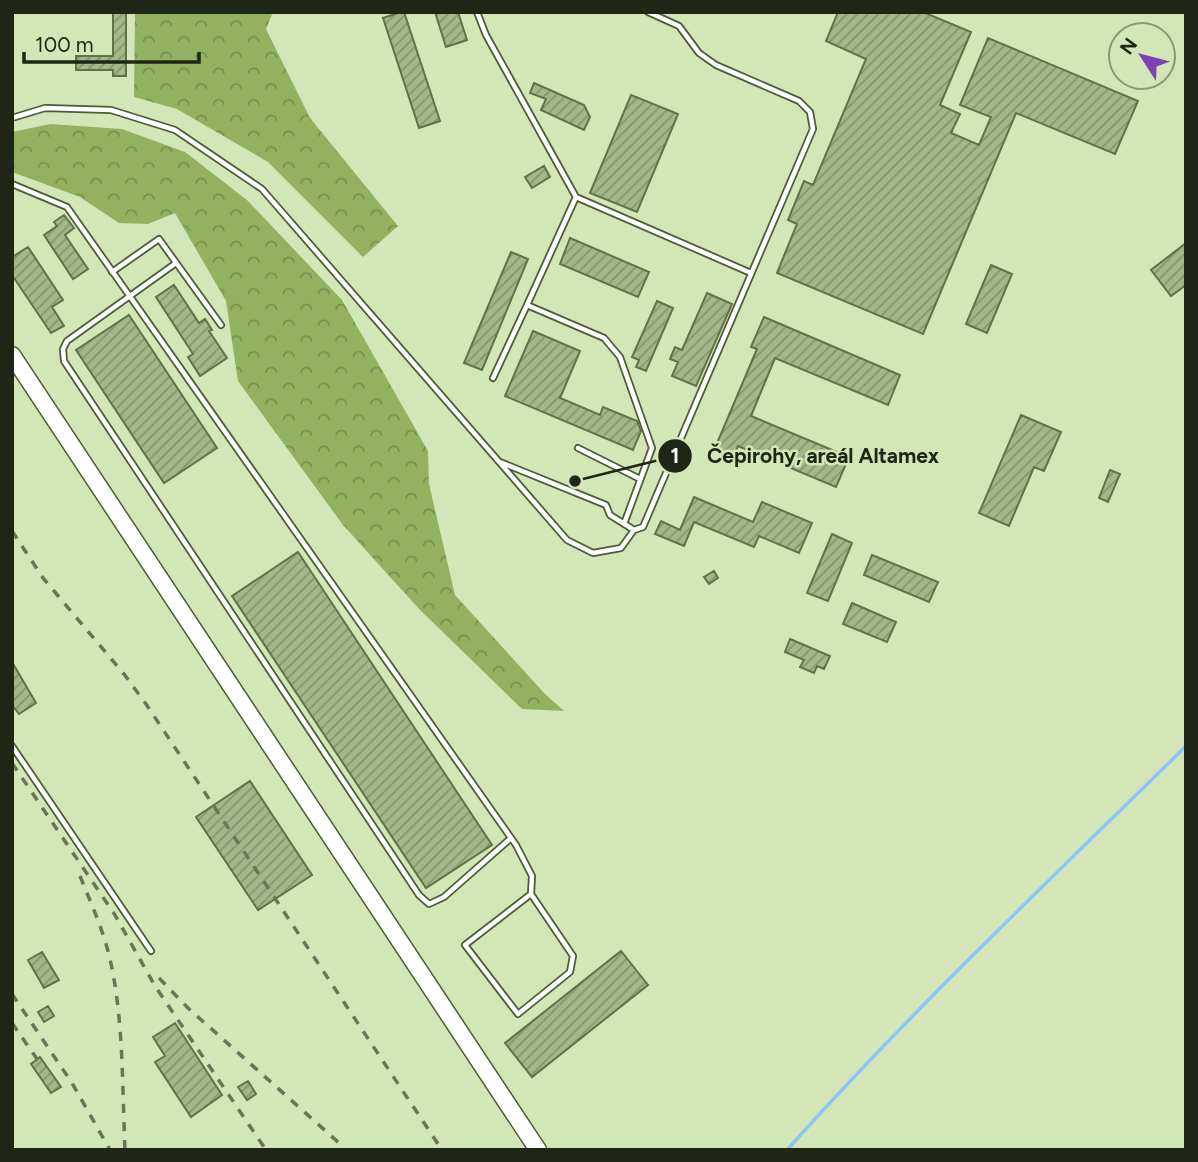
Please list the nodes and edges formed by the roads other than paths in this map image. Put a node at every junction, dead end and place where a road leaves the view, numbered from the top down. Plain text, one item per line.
1 (477, 12) edge
2 (648, 12) edge
3 (12, 118) edge
4 (12, 184) edge
5 (576, 197) junction
6 (176, 263) junction
7 (112, 272) junction
8 (751, 273) junction
9 (130, 296) junction
10 (527, 305) junction
11 (221, 325) dead end
12 (12, 355) edge
13 (493, 378) dead end
14 (578, 448) dead end
15 (500, 463) junction
16 (640, 479) junction
17 (624, 524) junction
18 (634, 530) junction
19 (12, 746) edge
20 (511, 838) junction
21 (531, 894) junction
22 (152, 951) dead end
23 (538, 1150) edge

1 - 5 lane
2 - 8 lane
3 - 15 lane
4 - 7 lane
5 - 8 lane
5 - 10 lane
6 - 7 lane
6 - 9 lane
6 - 11 lane
7 - 9 lane
8 - 18 lane
9 - 20 lane
9 - 20 lane
10 - 13 lane
10 - 16 lane
12 - 23 main road
14 - 16 lane
15 - 17 lane
15 - 18 lane
16 - 17 lane
17 - 18 lane
19 - 22 lane
20 - 21 lane
21 - 21 lane

